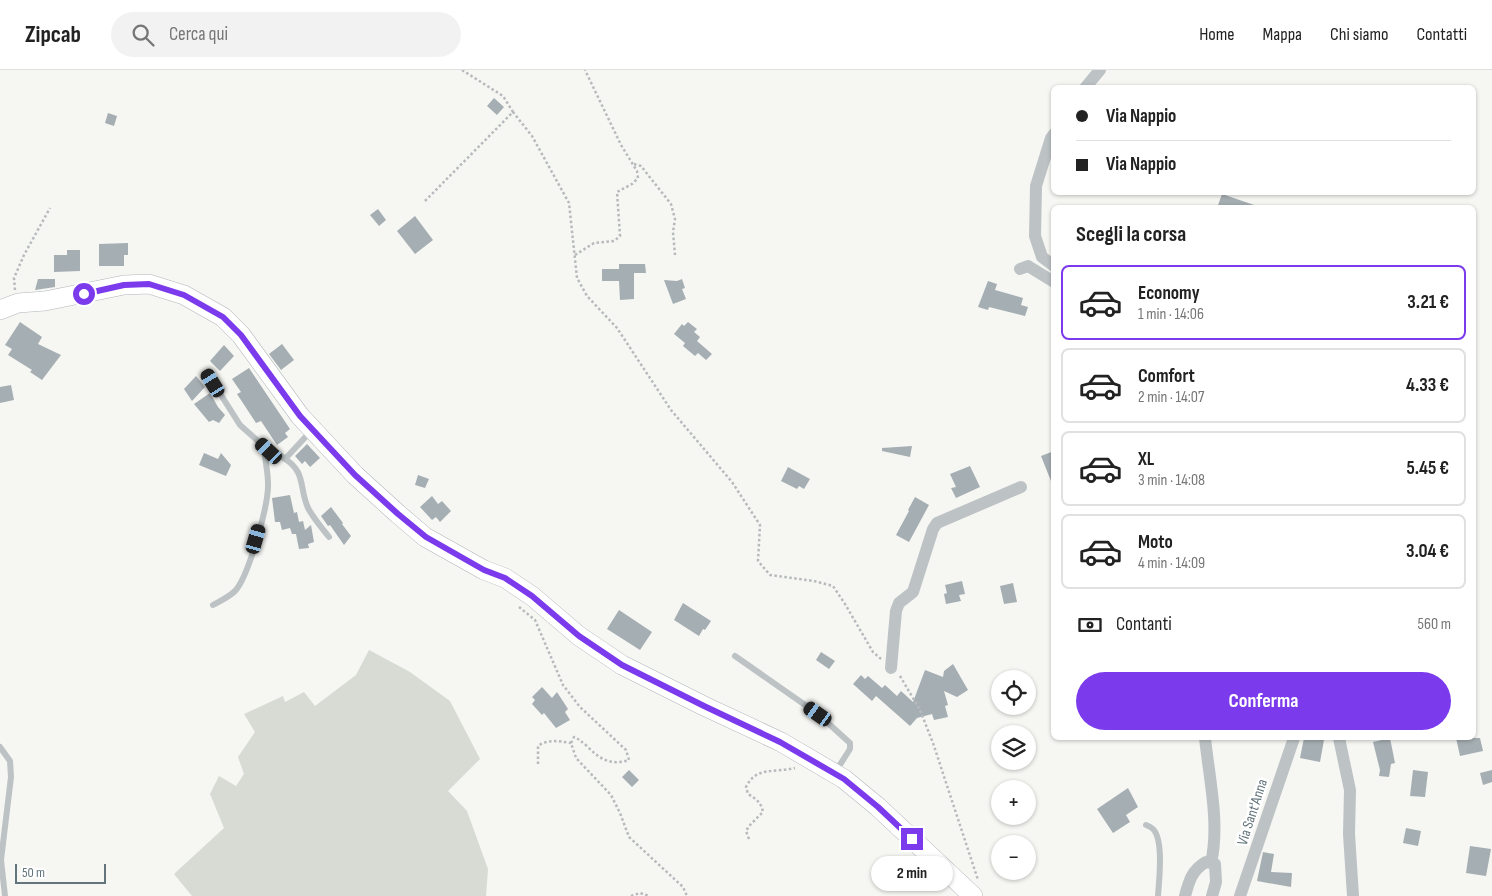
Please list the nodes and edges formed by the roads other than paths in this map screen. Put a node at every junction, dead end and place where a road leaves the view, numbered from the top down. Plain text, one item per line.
1 (1100, 70) edge
2 (1088, 85) edge
3 (1051, 138) edge
4 (1051, 264) edge
5 (1020, 269) dead end
6 (1051, 280) edge
7 (8, 308) edge
8 (207, 374) dead end
9 (313, 429) junction
10 (269, 451) junction
11 (285, 459) junction
12 (1021, 487) dead end
13 (329, 537) dead end
14 (213, 605) dead end
15 (735, 656) dead end
16 (891, 668) road end
17 (1204, 740) edge
18 (1293, 740) edge
19 (1339, 740) edge
20 (0, 747) edge
21 (834, 773) junction
22 (1146, 825) dead end
23 (1210, 863) junction
24 (977, 892) edge
25 (5, 896) edge
26 (1158, 896) edge
27 (1184, 896) edge
28 (1212, 896) edge
29 (1240, 896) edge
30 (1353, 896) edge

1 - 2 street
3 - 4 street
5 - 6 street
7 - 9 street
8 - 10 lane
9 - 11 lane
9 - 21 street
10 - 11 lane
10 - 14 lane
11 - 13 lane
12 - 16 street
15 - 21 lane
17 - 23 street
18 - 29 street, Via Sant'Anna
19 - 30 street
20 - 25 lane
21 - 24 street
22 - 26 lane
23 - 27 street
23 - 28 street

